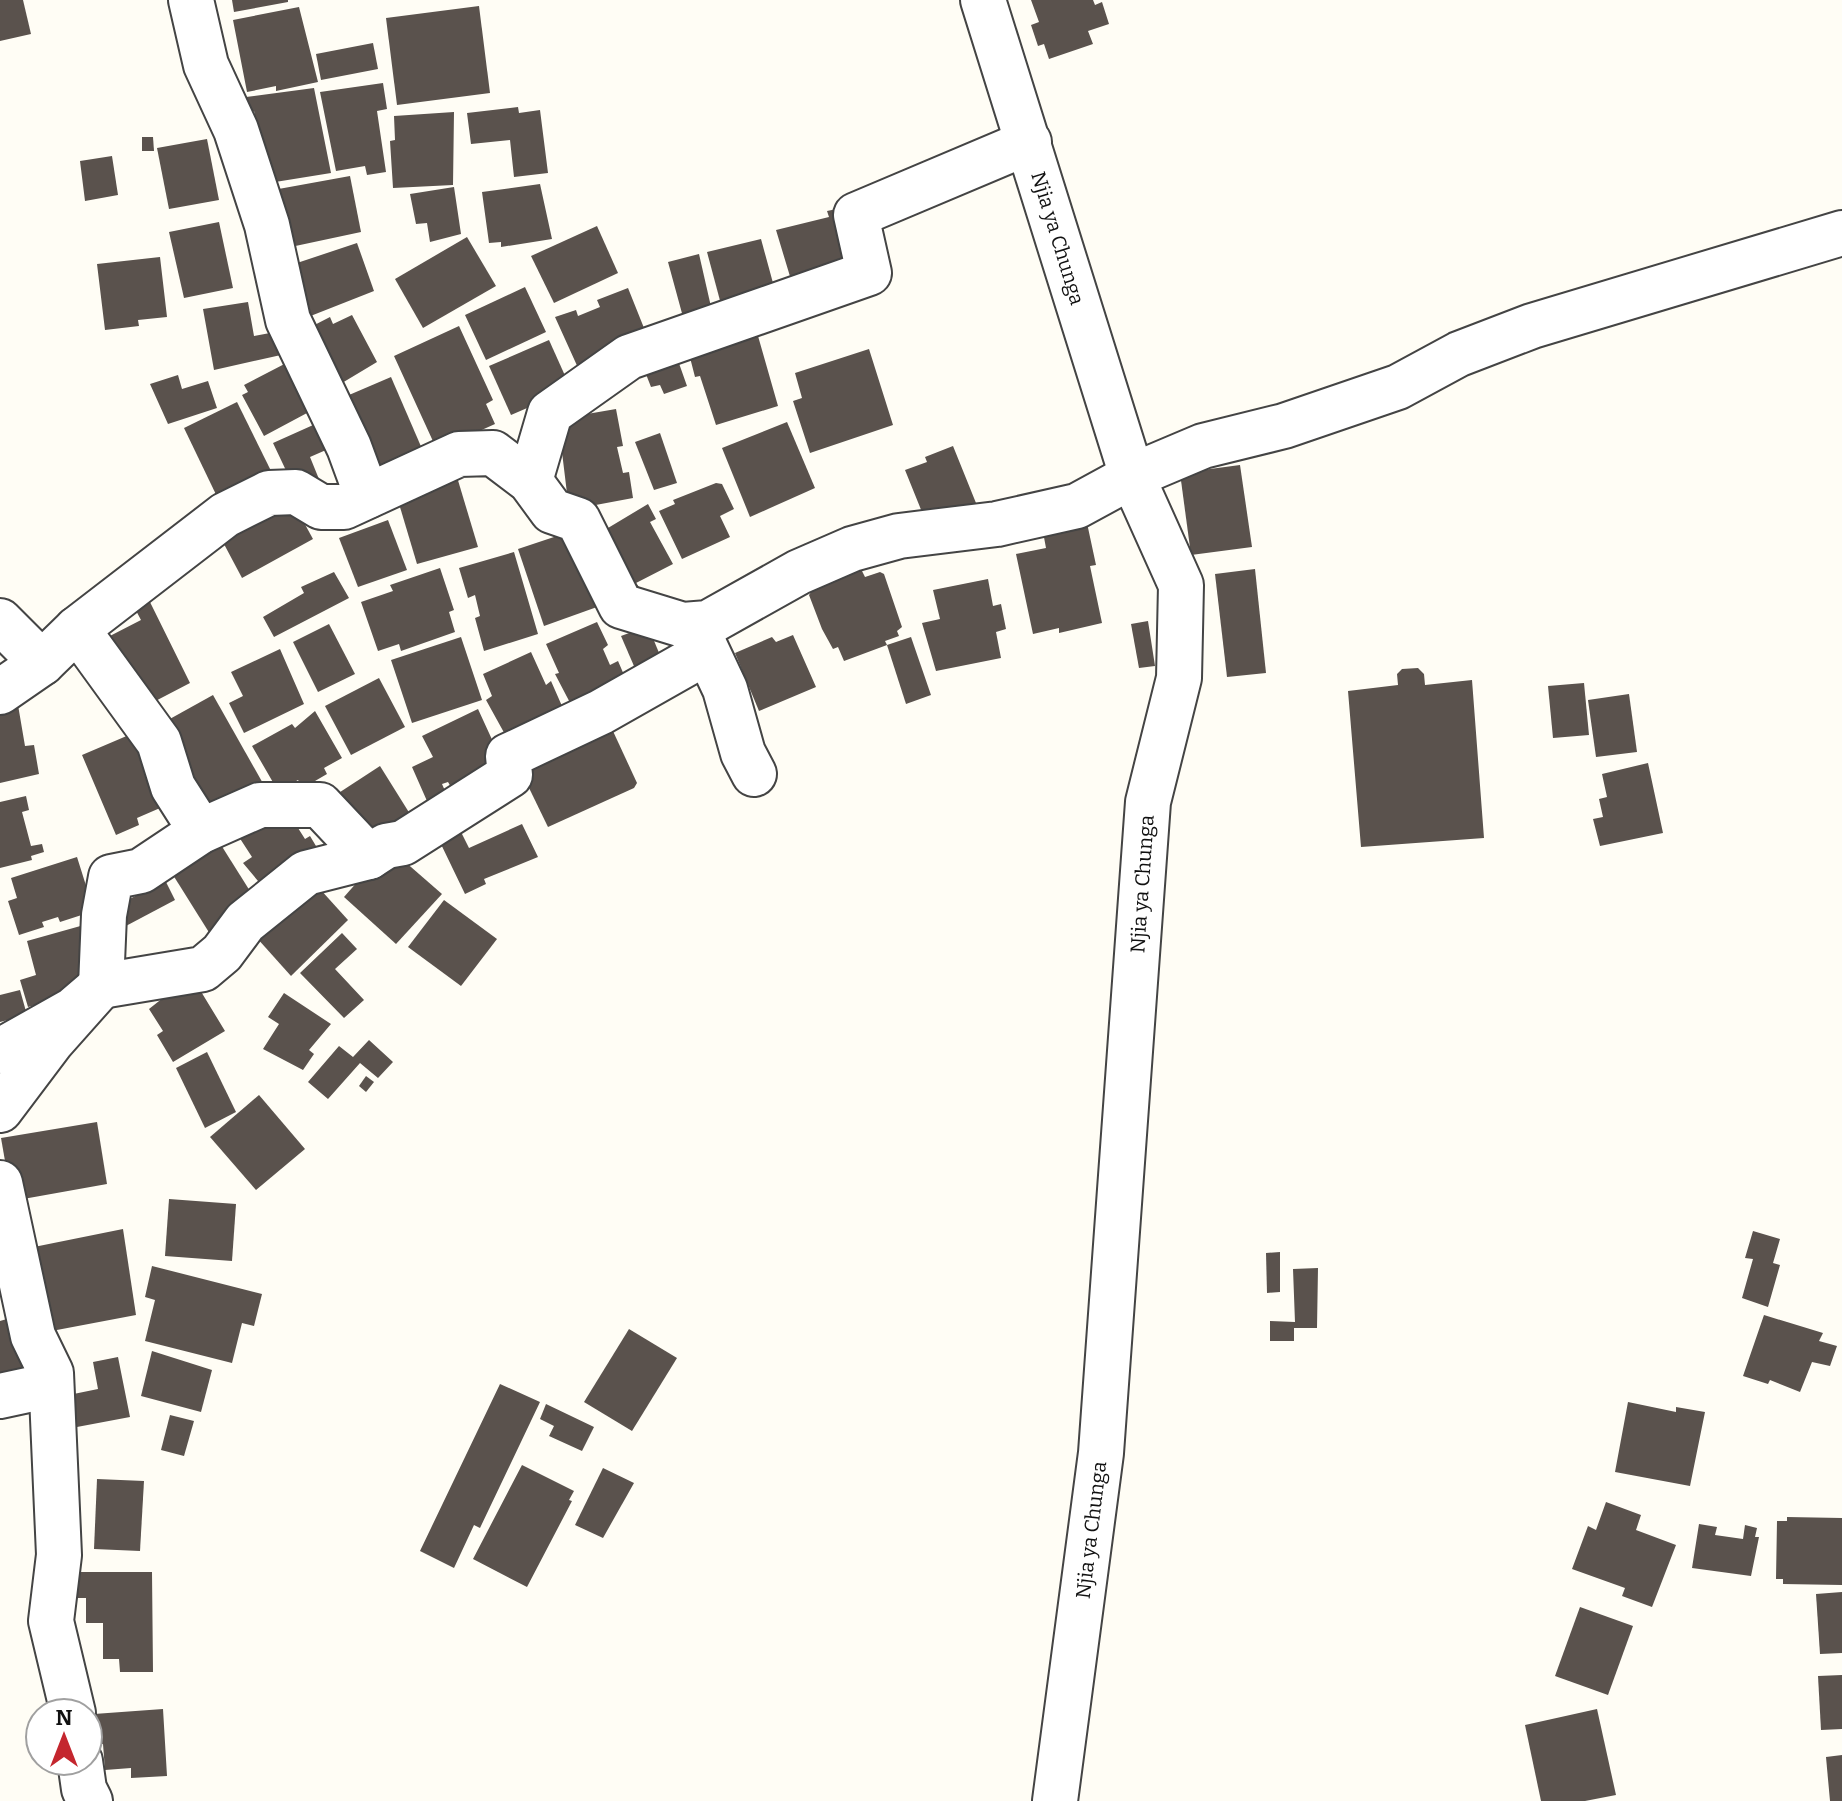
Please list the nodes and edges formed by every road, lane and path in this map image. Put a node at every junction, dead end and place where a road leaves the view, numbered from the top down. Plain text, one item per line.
1 (191, 0) edge
2 (983, 0) edge
3 (1029, 142) junction
4 (1842, 233) edge
5 (1132, 476) junction
6 (530, 481) junction
7 (367, 496) junction
8 (0, 621) edge
9 (77, 629) junction
10 (705, 630) junction
11 (42, 663) junction
12 (0, 692) edge
13 (754, 774) dead end
14 (201, 831) junction
15 (369, 857) junction
16 (101, 986) junction
17 (0, 1051) edge
18 (0, 1110) edge
19 (0, 1183) edge
20 (51, 1385) junction
21 (0, 1396) edge
22 (69, 1697) edge
23 (84, 1777) edge
24 (90, 1801) edge
25 (1055, 1801) edge

1 - 7 street
2 - 3 street, Njia ya Chunga
3 - 5 street, Njia ya Chunga
3 - 6 street
4 - 5 street
5 - 10 street
5 - 25 street, Njia ya Chunga
6 - 7 street
6 - 10 street
7 - 9 street
8 - 11 street
9 - 11 street
9 - 14 street
10 - 13 street
10 - 15 street
11 - 12 street
14 - 15 street
14 - 16 street
15 - 16 street
16 - 17 street
16 - 18 street
19 - 20 street
20 - 21 street
20 - 22 street
23 - 24 street

